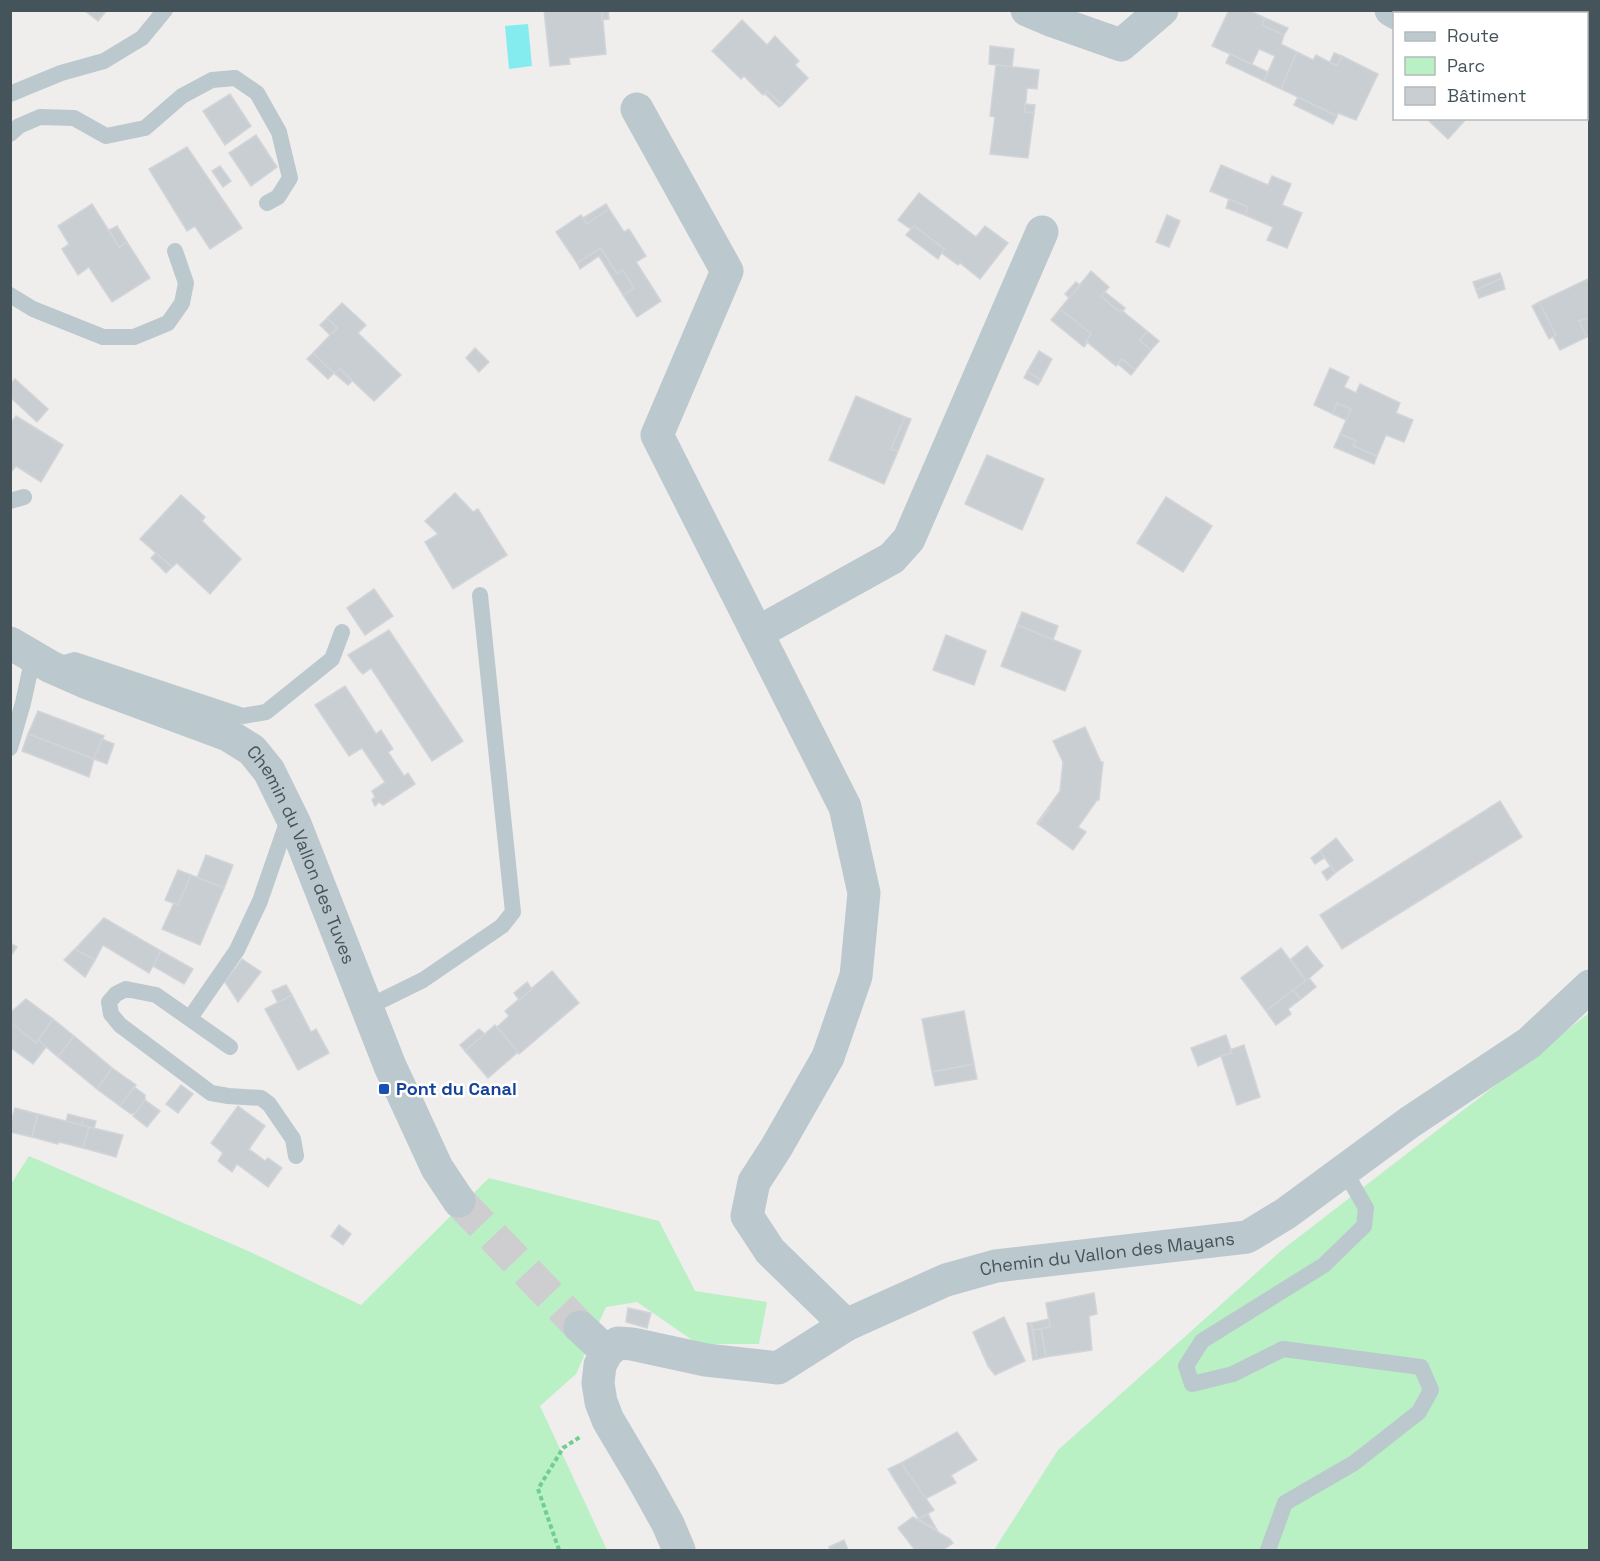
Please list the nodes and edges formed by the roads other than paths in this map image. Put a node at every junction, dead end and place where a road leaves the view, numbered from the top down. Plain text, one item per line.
1 (165, 10) edge
2 (1027, 10) edge
3 (1162, 10) edge
4 (1391, 10) edge
5 (1402, 12) edge
6 (10, 94) edge
7 (637, 109) dead end
8 (10, 134) edge
9 (267, 202) dead end
10 (1042, 232) dead end
11 (175, 251) dead end
12 (10, 295) edge
13 (480, 595) dead end
14 (342, 632) dead end
15 (757, 633) junction
16 (32, 656) edge
17 (10, 748) edge
18 (290, 813) junction
19 (1590, 986) edge
20 (366, 1008) junction
21 (190, 1018) junction
22 (230, 1047) dead end
23 (296, 1156) dead end
24 (1344, 1170) junction
25 (459, 1201) tunnel mouth
26 (846, 1325) junction
27 (580, 1327) tunnel mouth
28 (607, 1352) junction
29 (679, 1551) edge
30 (1268, 1551) edge

1 - 6 lane
2 - 3 street
4 - 5 street
7 - 15 street
8 - 9 lane
10 - 15 street
11 - 12 lane
13 - 20 lane
14 - 16 lane
15 - 26 street
16 - 17 lane
16 - 18 street, Chemin du Vallon des Tuves
18 - 20 street, Chemin du Vallon des Tuves
18 - 21 lane
19 - 24 street, Chemin du Vallon des Mayans
20 - 25 street, Chemin du Vallon des Tuves
21 - 22 lane
21 - 23 lane
24 - 26 street, Chemin du Vallon des Mayans
24 - 30 lane
26 - 28 street, Chemin du Vallon des Mayans
27 - 28 street
28 - 29 street

